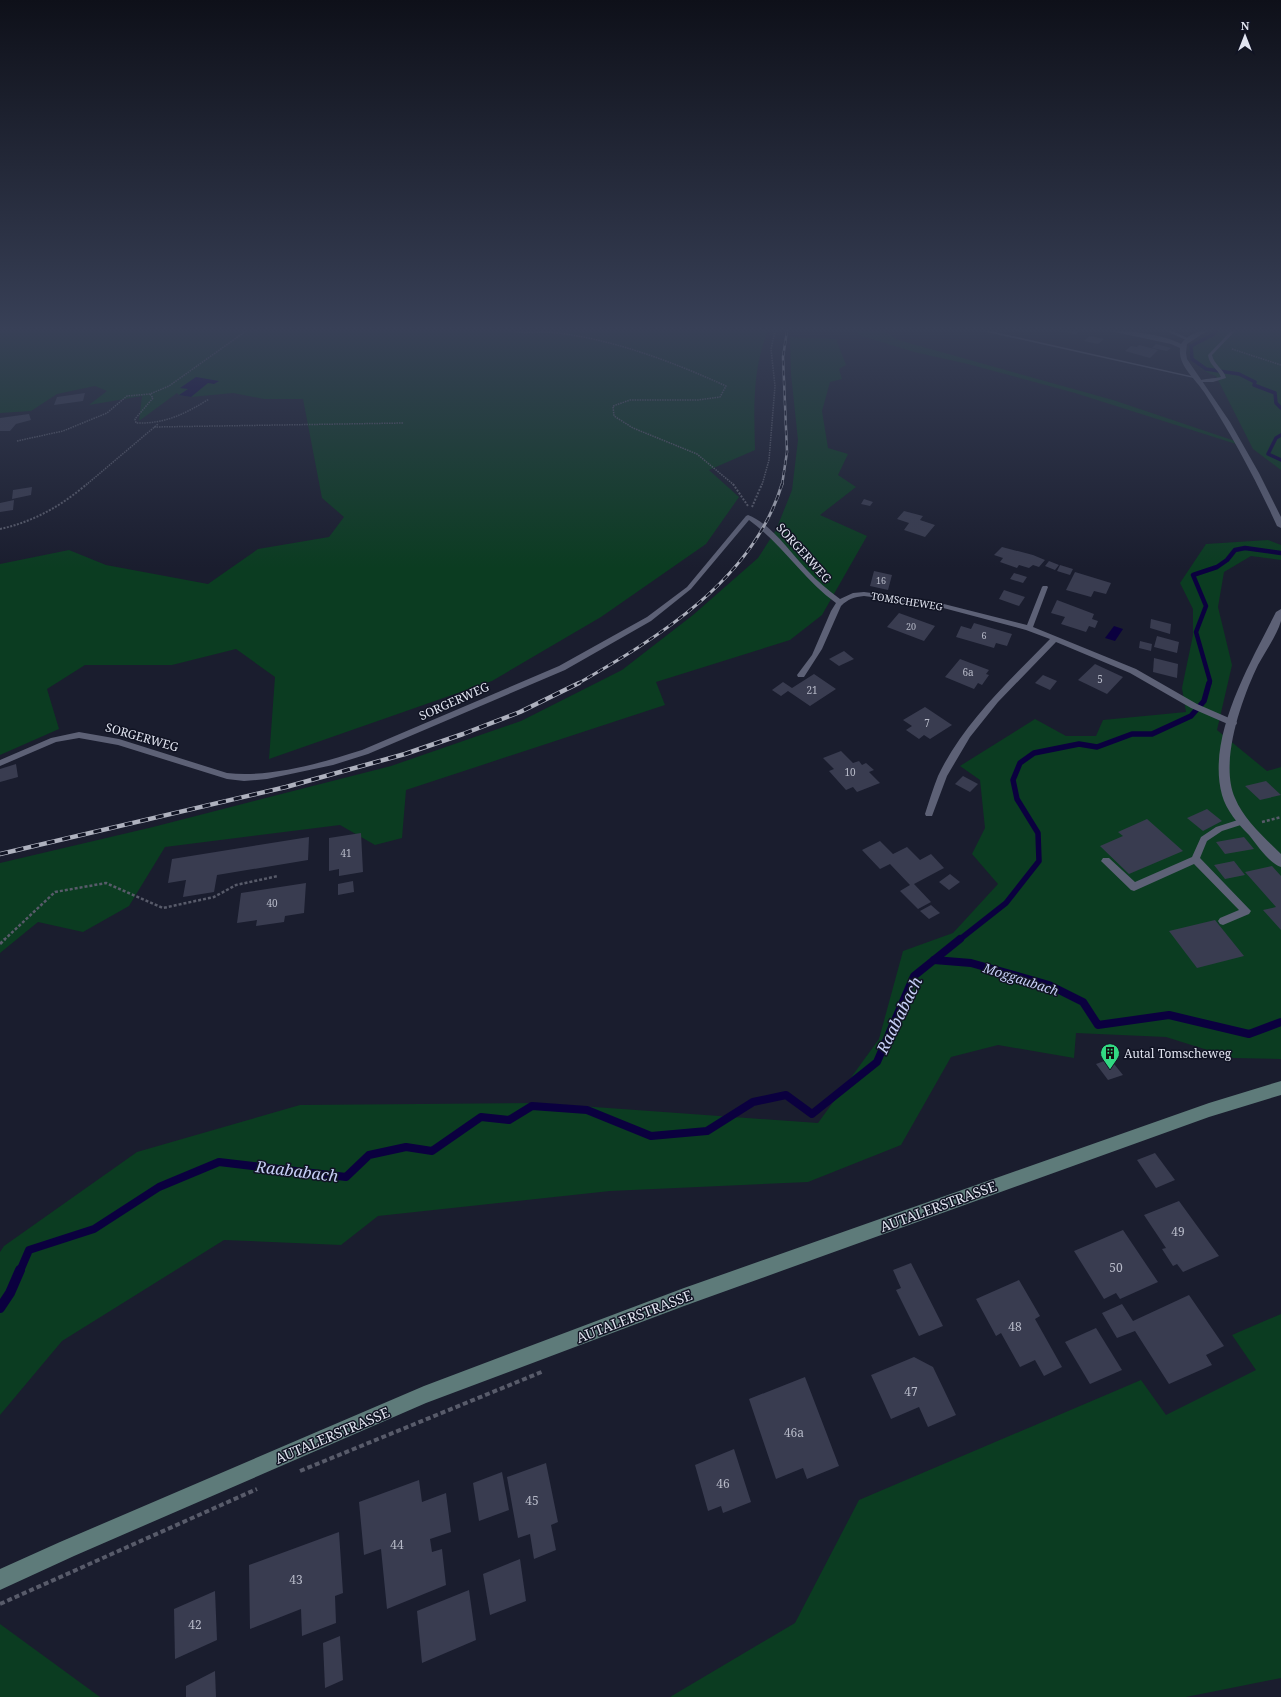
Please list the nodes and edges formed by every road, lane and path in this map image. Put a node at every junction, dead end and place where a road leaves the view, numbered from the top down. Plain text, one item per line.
1 (109, 410) edge
2 (143, 410) edge
3 (192, 410) edge
4 (613, 410) edge
5 (773, 410) edge
6 (1218, 410) edge
7 (404, 423) dead end
8 (158, 424) junction
9 (154, 427) junction
10 (17, 441) dead end
11 (1281, 526) edge
12 (0, 529) edge
13 (1045, 586) dead end
14 (839, 602) junction
15 (1281, 612) edge
16 (1029, 628) junction
17 (1056, 638) junction
18 (801, 675) dead end
19 (1233, 722) junction
20 (0, 763) edge
21 (929, 814) dead end
22 (1244, 821) junction
23 (1195, 859) junction
24 (1106, 861) dead end
25 (1281, 862) edge
26 (278, 876) dead end
27 (1223, 921) dead end
28 (0, 944) edge
29 (1281, 1088) edge
30 (550, 1369) dead end
31 (296, 1472) dead end
32 (261, 1488) dead end
33 (0, 1580) edge
34 (0, 1604) edge

1 - 10 path
2 - 8 path
3 - 8 path
4 - 5 path
6 - 11 street
7 - 9 path
8 - 9 path
9 - 12 path
13 - 16 lane
14 - 16 lane, TOMSCHEWEG
14 - 18 lane
14 - 20 lane, SORGERWEG
15 - 19 street
16 - 17 lane, TOMSCHEWEG
17 - 19 lane, TOMSCHEWEG
17 - 21 lane
19 - 22 street
22 - 23 lane
22 - 25 street
23 - 24 lane
23 - 27 lane
26 - 28 path
29 - 33 main road, AUTALERSTRASSE
30 - 31 path
32 - 34 path

